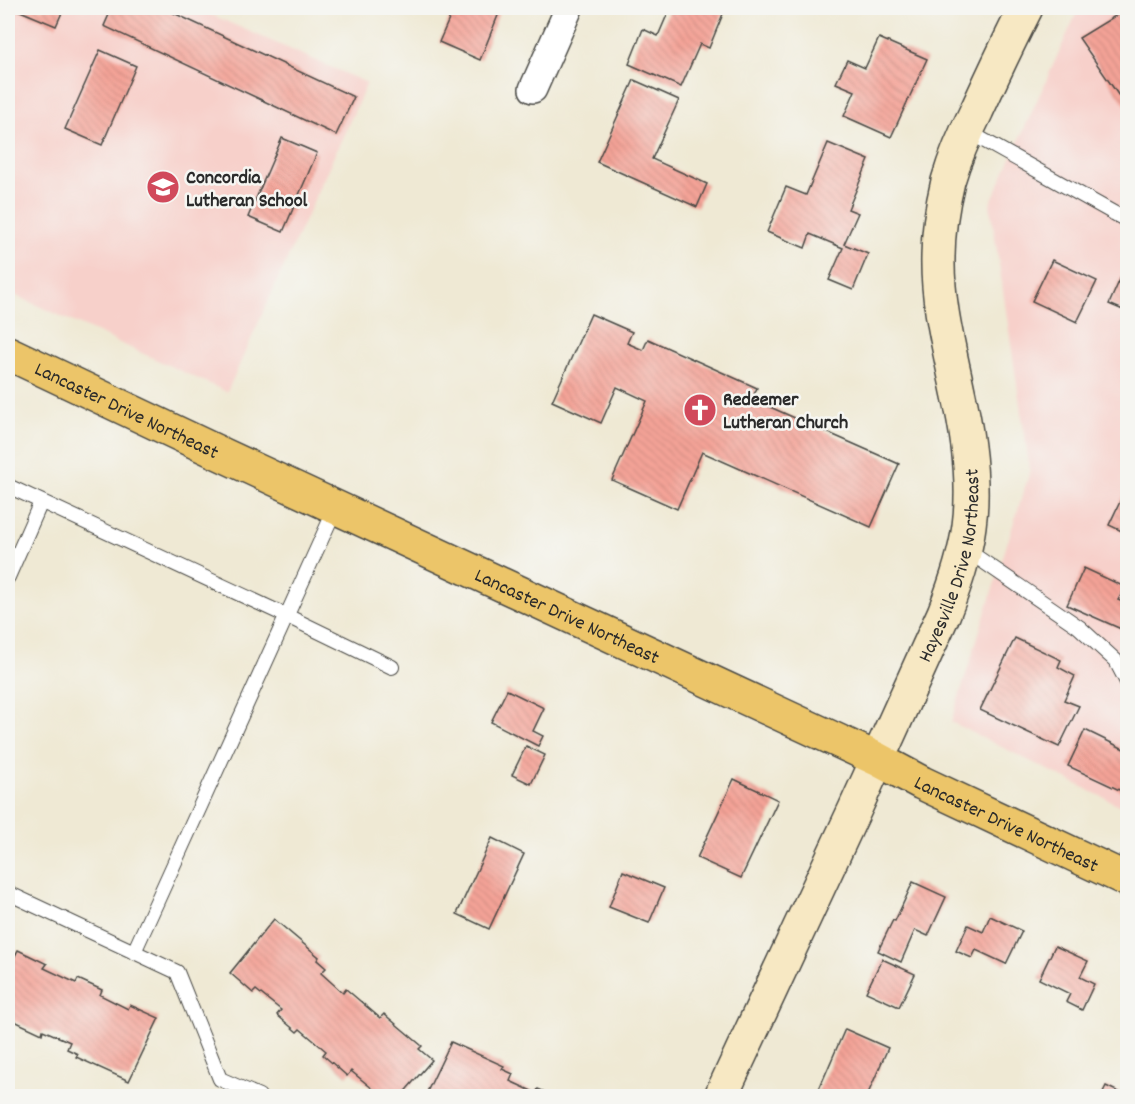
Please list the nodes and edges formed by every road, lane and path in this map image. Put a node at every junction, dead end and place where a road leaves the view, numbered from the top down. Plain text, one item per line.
1 (569, 8) edge
2 (1026, 8) edge
3 (532, 89) dead end
4 (967, 131) junction
5 (1128, 221) edge
6 (8, 353) edge
7 (8, 486) edge
8 (41, 502) junction
9 (336, 507) junction
10 (965, 549) junction
11 (8, 577) edge
12 (287, 616) junction
13 (392, 667) dead end
14 (1128, 684) edge
15 (877, 759) junction
16 (1128, 880) edge
17 (8, 893) edge
18 (134, 952) junction
19 (259, 1096) edge
20 (721, 1096) edge

1 - 3 street
2 - 4 street, Hayesville Drive Northeast
4 - 5 lane
4 - 10 street, Hayesville Drive Northeast
6 - 9 main road, Lancaster Drive Northeast
7 - 8 lane
8 - 11 lane
8 - 12 lane
9 - 12 lane
9 - 15 main road, Lancaster Drive Northeast
10 - 14 lane
10 - 15 street, Hayesville Drive Northeast
12 - 13 lane
12 - 18 lane
15 - 16 main road, Lancaster Drive Northeast
15 - 20 street, Hayesville Drive Northeast
17 - 18 lane
18 - 19 lane

